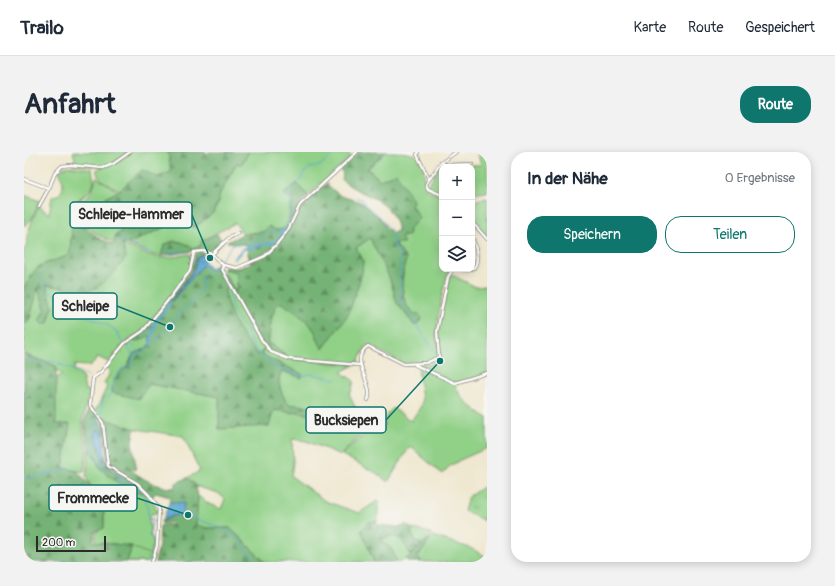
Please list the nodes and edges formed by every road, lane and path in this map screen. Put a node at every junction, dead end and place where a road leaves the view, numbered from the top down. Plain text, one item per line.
1 (130, 152) edge
2 (357, 152) edge
3 (418, 152) edge
4 (456, 152) edge
5 (441, 163) joint
6 (24, 179) edge
7 (429, 179) junction
8 (48, 188) junction
9 (439, 194) edge
10 (39, 206) dead end
11 (475, 225) edge
12 (239, 233) dead end
13 (487, 239) edge
14 (475, 244) edge
15 (212, 254) junction
16 (223, 265) junction
17 (475, 268) edge
18 (452, 272) edge
19 (415, 364) junction
20 (360, 365) junction
21 (487, 373) edge
22 (368, 400) dead end
23 (152, 562) edge

1 - 8 street
2 - 16 street
3 - 7 street
4 - 5 street
5 - 7 street
6 - 8 street
7 - 9 street
8 - 10 street
11 - 13 street
12 - 15 street
14 - 17 street
15 - 16 street
15 - 23 street
16 - 20 street
18 - 19 street
19 - 20 street
19 - 21 street
20 - 22 street

